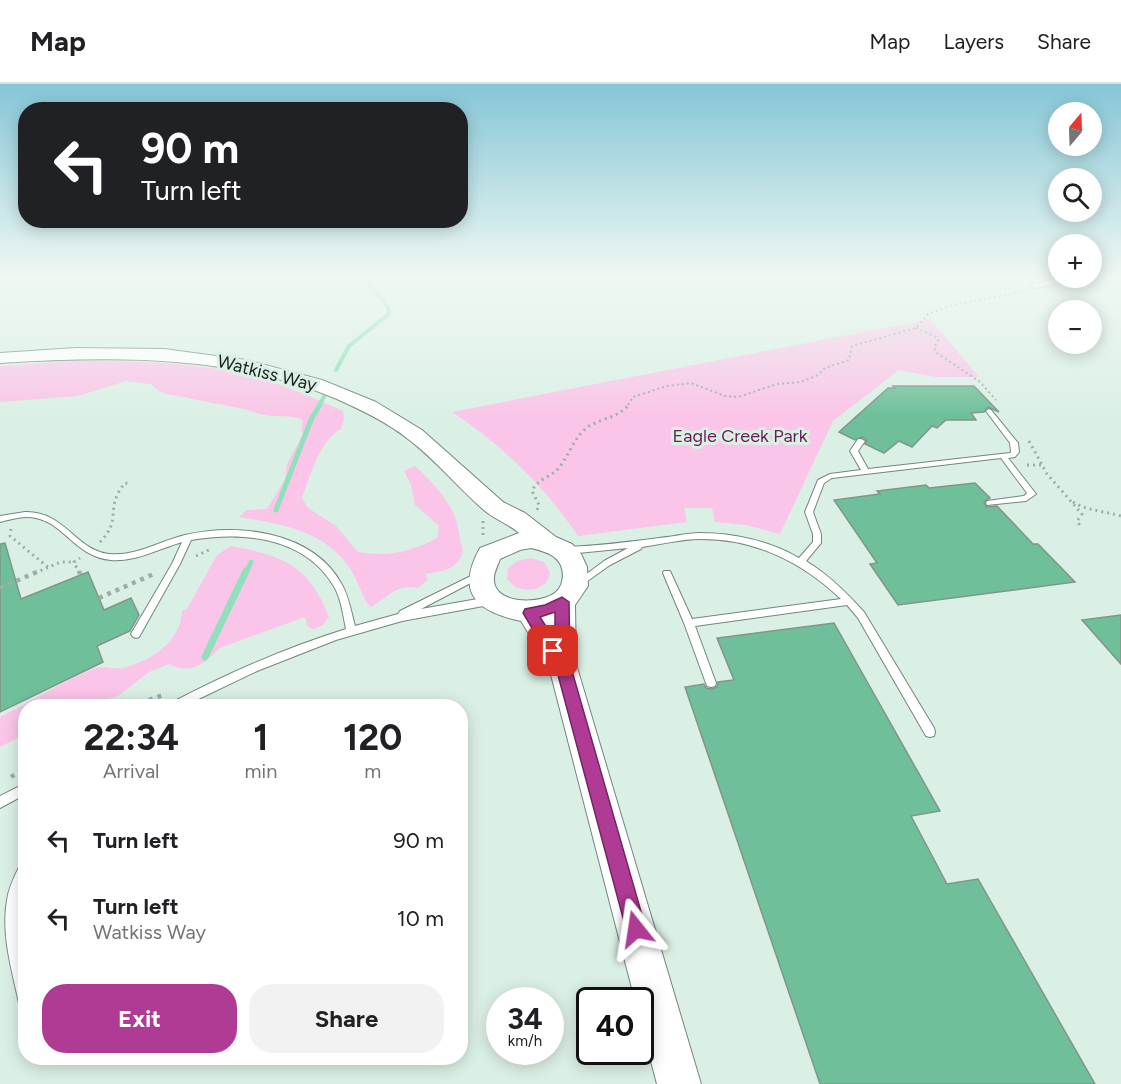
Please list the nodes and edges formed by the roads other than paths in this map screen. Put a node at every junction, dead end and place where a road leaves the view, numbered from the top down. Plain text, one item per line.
1 (0, 358) edge
2 (989, 411) dead end
3 (861, 441) dead end
4 (1004, 457) junction
5 (866, 472) junction
6 (990, 502) dead end
7 (488, 509) junction
8 (0, 519) edge
9 (188, 538) junction
10 (645, 543) junction
11 (555, 546) junction
12 (483, 557) junction
13 (801, 561) junction
14 (667, 573) dead end
15 (568, 595) junction
16 (491, 601) junction
17 (850, 601) junction
18 (530, 613) junction
19 (393, 619) junction
20 (689, 623) junction
21 (351, 631) junction
22 (136, 634) dead end
23 (562, 664) junction
24 (711, 683) dead end
25 (189, 699) edge
26 (930, 732) dead end
27 (18, 792) edge
28 (0, 802) edge
29 (18, 882) edge
30 (18, 960) edge
31 (679, 1084) edge

1 - 7 street, Watkiss Way
2 - 4 lane
3 - 5 lane
4 - 5 lane
4 - 6 lane
5 - 13 lane
7 - 11 street, Watkiss Way
7 - 12 street
8 - 9 lane
9 - 21 lane
9 - 22 lane
10 - 11 lane
10 - 13 lane
10 - 15 lane
11 - 12 street
11 - 15 street
12 - 16 street
12 - 19 lane
13 - 17 lane
14 - 20 lane
15 - 18 street
15 - 23 street
16 - 18 street
16 - 19 lane
17 - 20 lane
17 - 26 lane
18 - 23 street
19 - 21 lane
20 - 24 lane
21 - 25 lane
23 - 31 street
27 - 28 lane
29 - 30 lane

